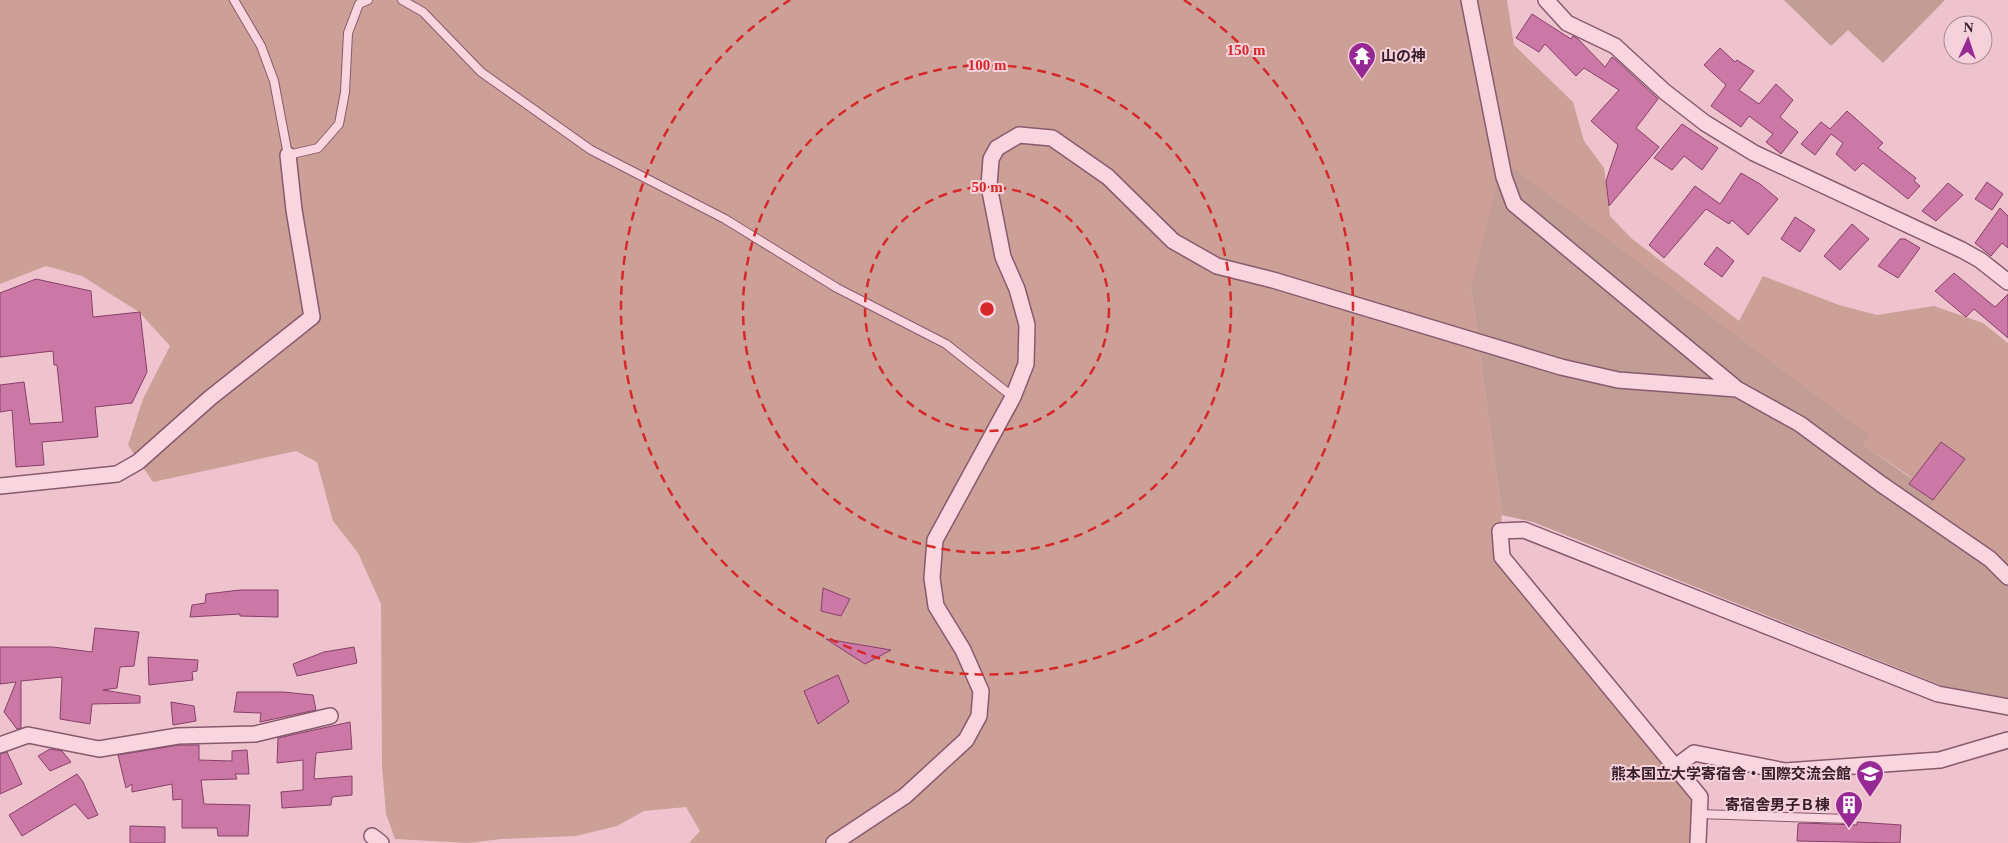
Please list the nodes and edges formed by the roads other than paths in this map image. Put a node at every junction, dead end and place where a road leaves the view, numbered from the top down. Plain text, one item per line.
1 (234, 0) edge
2 (368, 0) edge
3 (402, 0) edge
4 (1469, 0) edge
5 (1546, 0) edge
6 (288, 155) junction
7 (2008, 282) edge
8 (1737, 389) junction
9 (1013, 397) junction
10 (0, 486) edge
11 (2008, 577) edge
12 (2008, 707) edge
13 (330, 716) dead end
14 (2008, 740) edge
15 (0, 745) edge
16 (1679, 772) junction
17 (1699, 814) junction
18 (1849, 819) dead end
19 (834, 843) edge
20 (1698, 843) edge

1 - 6 lane
2 - 6 lane
3 - 9 lane
4 - 8 street
5 - 7 street
6 - 10 street
8 - 9 street
8 - 11 street
9 - 19 street
12 - 16 street
13 - 15 street
14 - 16 street
16 - 17 street
17 - 18 lane
17 - 20 street

